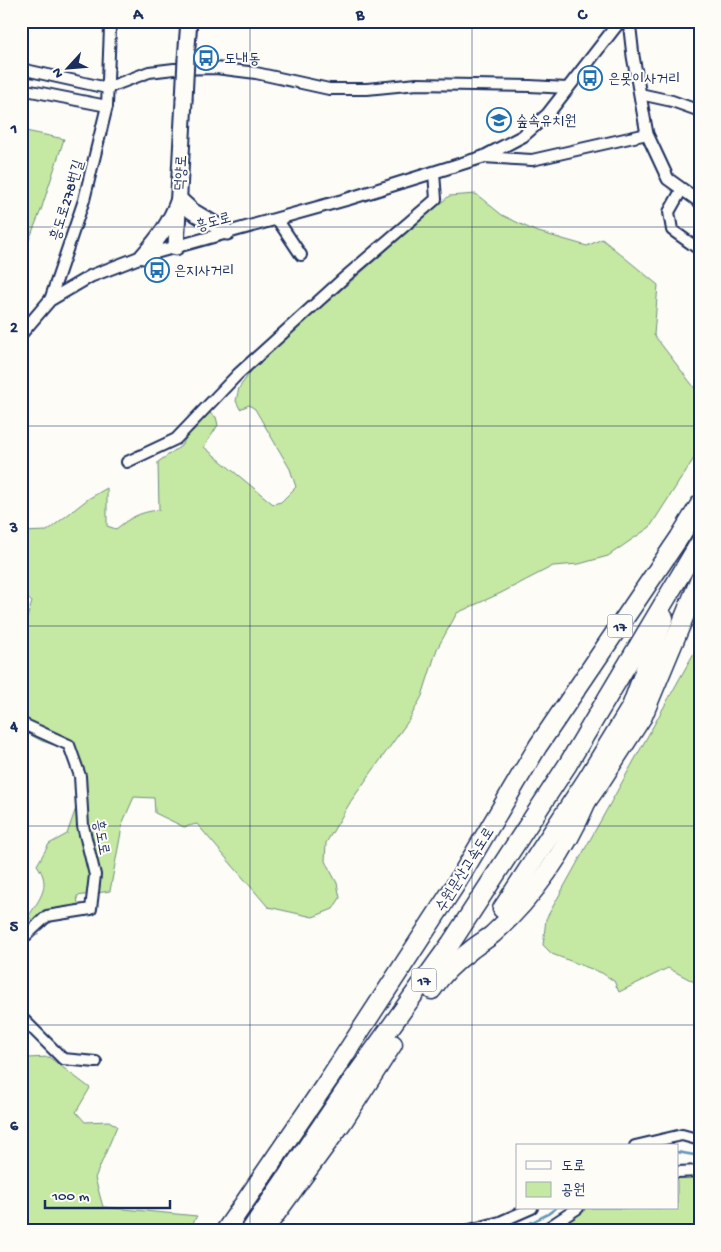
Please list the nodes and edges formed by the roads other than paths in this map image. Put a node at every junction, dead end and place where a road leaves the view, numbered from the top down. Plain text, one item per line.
1 (113, 21) edge
2 (189, 21) edge
3 (620, 21) edge
4 (629, 21) edge
5 (21, 69) edge
6 (108, 88) junction
7 (567, 88) junction
8 (21, 89) edge
9 (640, 94) junction
10 (107, 106) junction
11 (700, 111) edge
12 (647, 134) junction
13 (483, 157) junction
14 (434, 173) junction
15 (682, 189) junction
16 (179, 199) junction
17 (700, 202) edge
18 (277, 219) junction
19 (227, 232) junction
20 (176, 246) junction
21 (700, 250) edge
22 (300, 255) dead end
23 (143, 256) junction
24 (50, 300) junction
25 (21, 334) edge
26 (127, 462) dead end
27 (700, 504) edge
28 (700, 542) edge
29 (688, 563) junction
30 (700, 579) edge
31 (21, 724) edge
32 (587, 801) junction
33 (21, 940) edge
34 (21, 1017) edge
35 (96, 1062) dead end
36 (700, 1140) edge
37 (644, 1144) edge
38 (700, 1171) edge
39 (678, 1172) edge
40 (279, 1199) junction
41 (527, 1210) edge
42 (575, 1210) edge
43 (225, 1231) edge
44 (250, 1231) edge
45 (264, 1231) edge
46 (466, 1231) edge
47 (543, 1231) edge

1 - 6 street, 흥도로278번길
2 - 16 main road, 덕양로, bridge
3 - 7 street, 흥도로
4 - 9 street
5 - 6 street
6 - 7 street
6 - 10 street, 흥도로278번길
7 - 13 street, 흥도로
8 - 10 street
9 - 11 street
9 - 12 street
10 - 24 street, 흥도로278번길
12 - 13 street
12 - 15 street
13 - 14 street, 흥도로
14 - 18 street, 흥도로
14 - 26 street
15 - 17 street
15 - 21 street
16 - 19 main road
16 - 20 main road, 덕양로
16 - 23 main road
18 - 19 street, 흥도로
18 - 22 street
19 - 20 street, 흥도로
20 - 23 street, 흥도로
23 - 24 street, 흥도로
24 - 25 street, 흥도로
27 - 43 highway, 수원문산고속도로 / 17
28 - 29 highway, 수원문산고속도로 / 17
29 - 32 highway
29 - 40 highway, 수원문산고속도로 / 17
30 - 32 highway
31 - 33 street, 흥도로
32 - 40 highway
34 - 35 street
36 - 37 street
38 - 39 street
40 - 44 highway, 수원문산고속도로 / 17
40 - 45 highway
41 - 46 street
42 - 47 street

